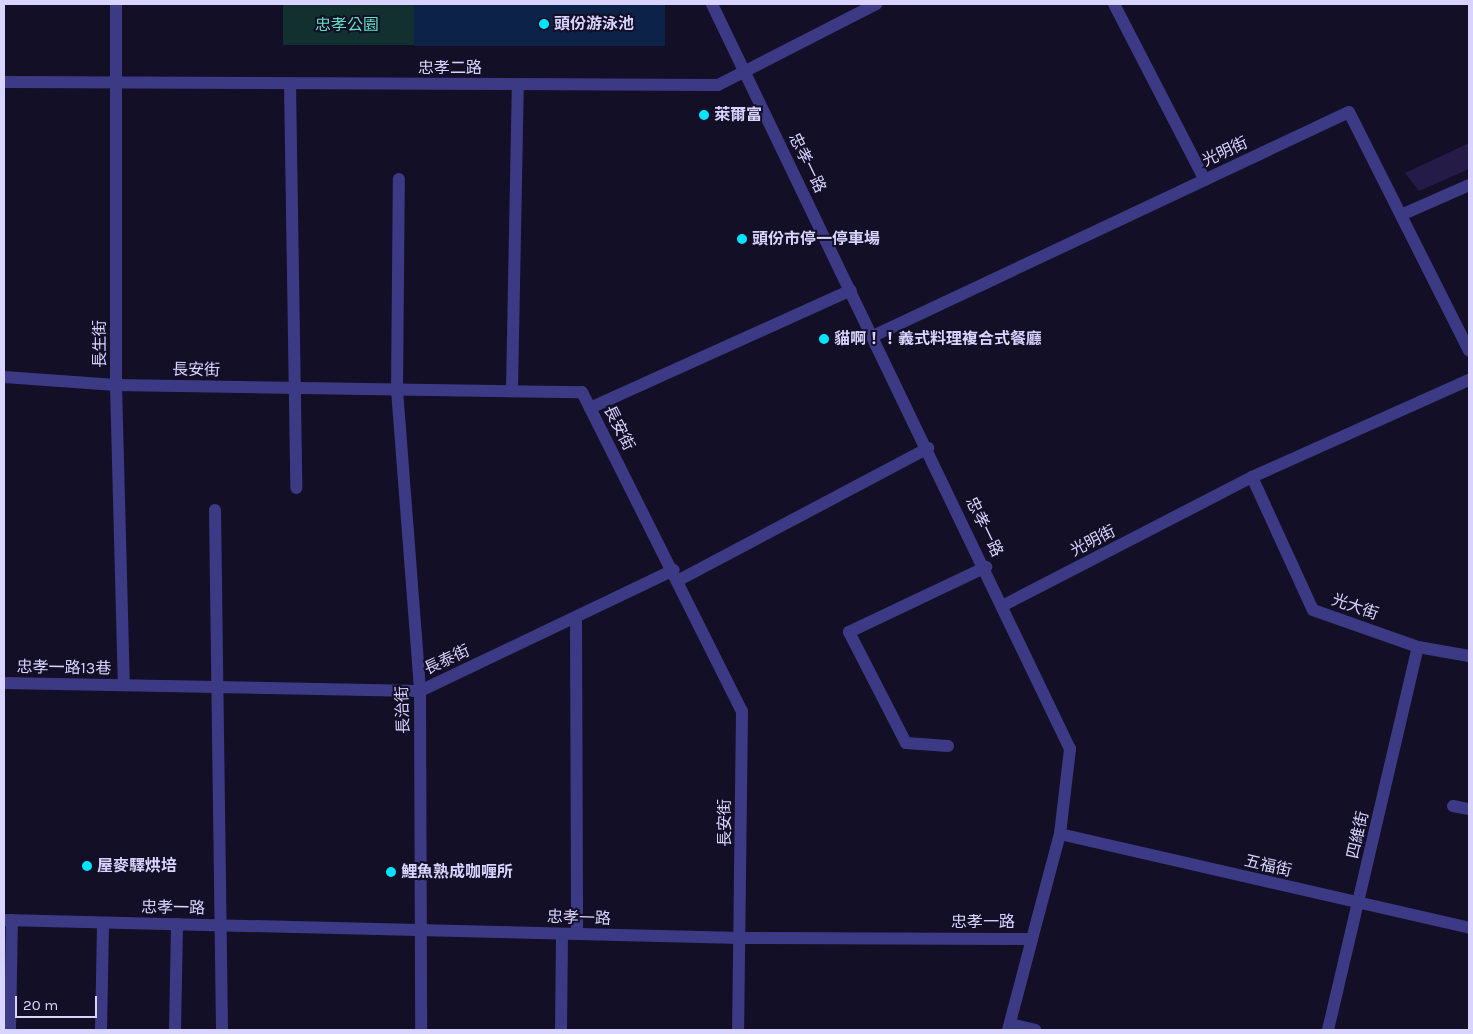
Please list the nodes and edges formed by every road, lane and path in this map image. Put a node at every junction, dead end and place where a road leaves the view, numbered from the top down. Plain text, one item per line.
1 (116, 4) edge
2 (712, 4) edge
3 (876, 4) edge
4 (1114, 4) edge
5 (745, 72) junction
6 (4, 82) edge
7 (118, 83) junction
8 (290, 84) junction
9 (518, 85) junction
10 (399, 179) dead end
11 (1205, 180) junction
12 (1469, 185) edge
13 (1401, 215) junction
14 (851, 290) junction
15 (873, 336) junction
16 (1469, 351) edge
17 (4, 377) edge
18 (1469, 380) edge
19 (116, 385) junction
20 (294, 388) junction
21 (512, 389) junction
22 (398, 390) junction
23 (590, 408) junction
24 (928, 448) junction
25 (1252, 477) junction
26 (296, 488) dead end
27 (215, 510) dead end
28 (986, 567) junction
29 (676, 575) junction
30 (1004, 605) junction
31 (576, 617) junction
32 (1418, 646) junction
33 (1469, 656) edge
34 (4, 683) edge
35 (124, 685) junction
36 (220, 690) junction
37 (420, 691) junction
38 (948, 746) dead end
39 (1453, 806) dead end
40 (1469, 809) edge
41 (1060, 834) junction
42 (1358, 903) junction
43 (8, 920) edge
44 (103, 922) junction
45 (176, 924) junction
46 (219, 924) junction
47 (1469, 928) edge
48 (423, 930) junction
49 (562, 934) junction
50 (578, 934) junction
51 (741, 938) junction
52 (1032, 938) junction
53 (1009, 1027) edge
54 (10, 1030) edge
55 (100, 1030) edge
56 (175, 1030) edge
57 (222, 1030) edge
58 (422, 1030) edge
59 (561, 1030) edge
60 (738, 1030) edge
61 (1035, 1030) edge
62 (1328, 1030) edge

1 - 7 street, 長生街
2 - 5 street, 忠孝一路
3 - 5 street, 忠孝二路
4 - 11 street
5 - 9 street, 忠孝二路
5 - 14 street, 忠孝一路
6 - 7 street, 忠孝二路
7 - 8 street, 忠孝二路
7 - 19 street, 長生街
8 - 9 street, 忠孝二路
8 - 20 street
9 - 21 street
10 - 22 street, 長治街
11 - 13 street, 光明街
11 - 15 street, 光明街
12 - 13 street
13 - 16 street, 光明街
14 - 15 street, 忠孝一路
14 - 23 street
15 - 24 street, 忠孝一路
17 - 19 street, 長安街
18 - 25 street, 光明街
19 - 20 street, 長安街
19 - 35 street, 長生街
20 - 22 street, 長安街
20 - 26 street
21 - 22 street, 長安街
21 - 23 street, 長安街
22 - 37 street, 長治街
23 - 29 street, 長安街
24 - 28 street, 忠孝一路
24 - 29 street, 長泰街
25 - 30 street, 光明街
25 - 32 street, 光大街
27 - 36 street
28 - 30 street, 忠孝一路
28 - 38 street
29 - 31 street, 長泰街
29 - 51 street, 長安街
30 - 41 street, 忠孝一路
31 - 37 street, 長泰街
31 - 50 street
32 - 33 street, 光大街
32 - 42 street, 四維街
34 - 35 street, 忠孝一路13巷
35 - 36 street, 長泰街
36 - 37 street, 長泰街
36 - 46 street
37 - 48 street, 長治街
39 - 40 street
41 - 42 street, 五福街
41 - 52 street, 忠孝一路
42 - 47 street, 五福街
42 - 62 street, 四維街
43 - 44 street, 忠孝一路
43 - 54 street
44 - 45 street, 忠孝一路
44 - 55 street
45 - 46 street, 忠孝一路
45 - 56 street
46 - 48 street, 忠孝一路
46 - 57 street
48 - 49 street, 忠孝一路
48 - 58 street, 長治街
49 - 50 street, 忠孝一路
49 - 59 street
50 - 51 street, 忠孝一路
51 - 52 street, 忠孝一路
51 - 60 street, 長安街
52 - 53 street
53 - 61 street

